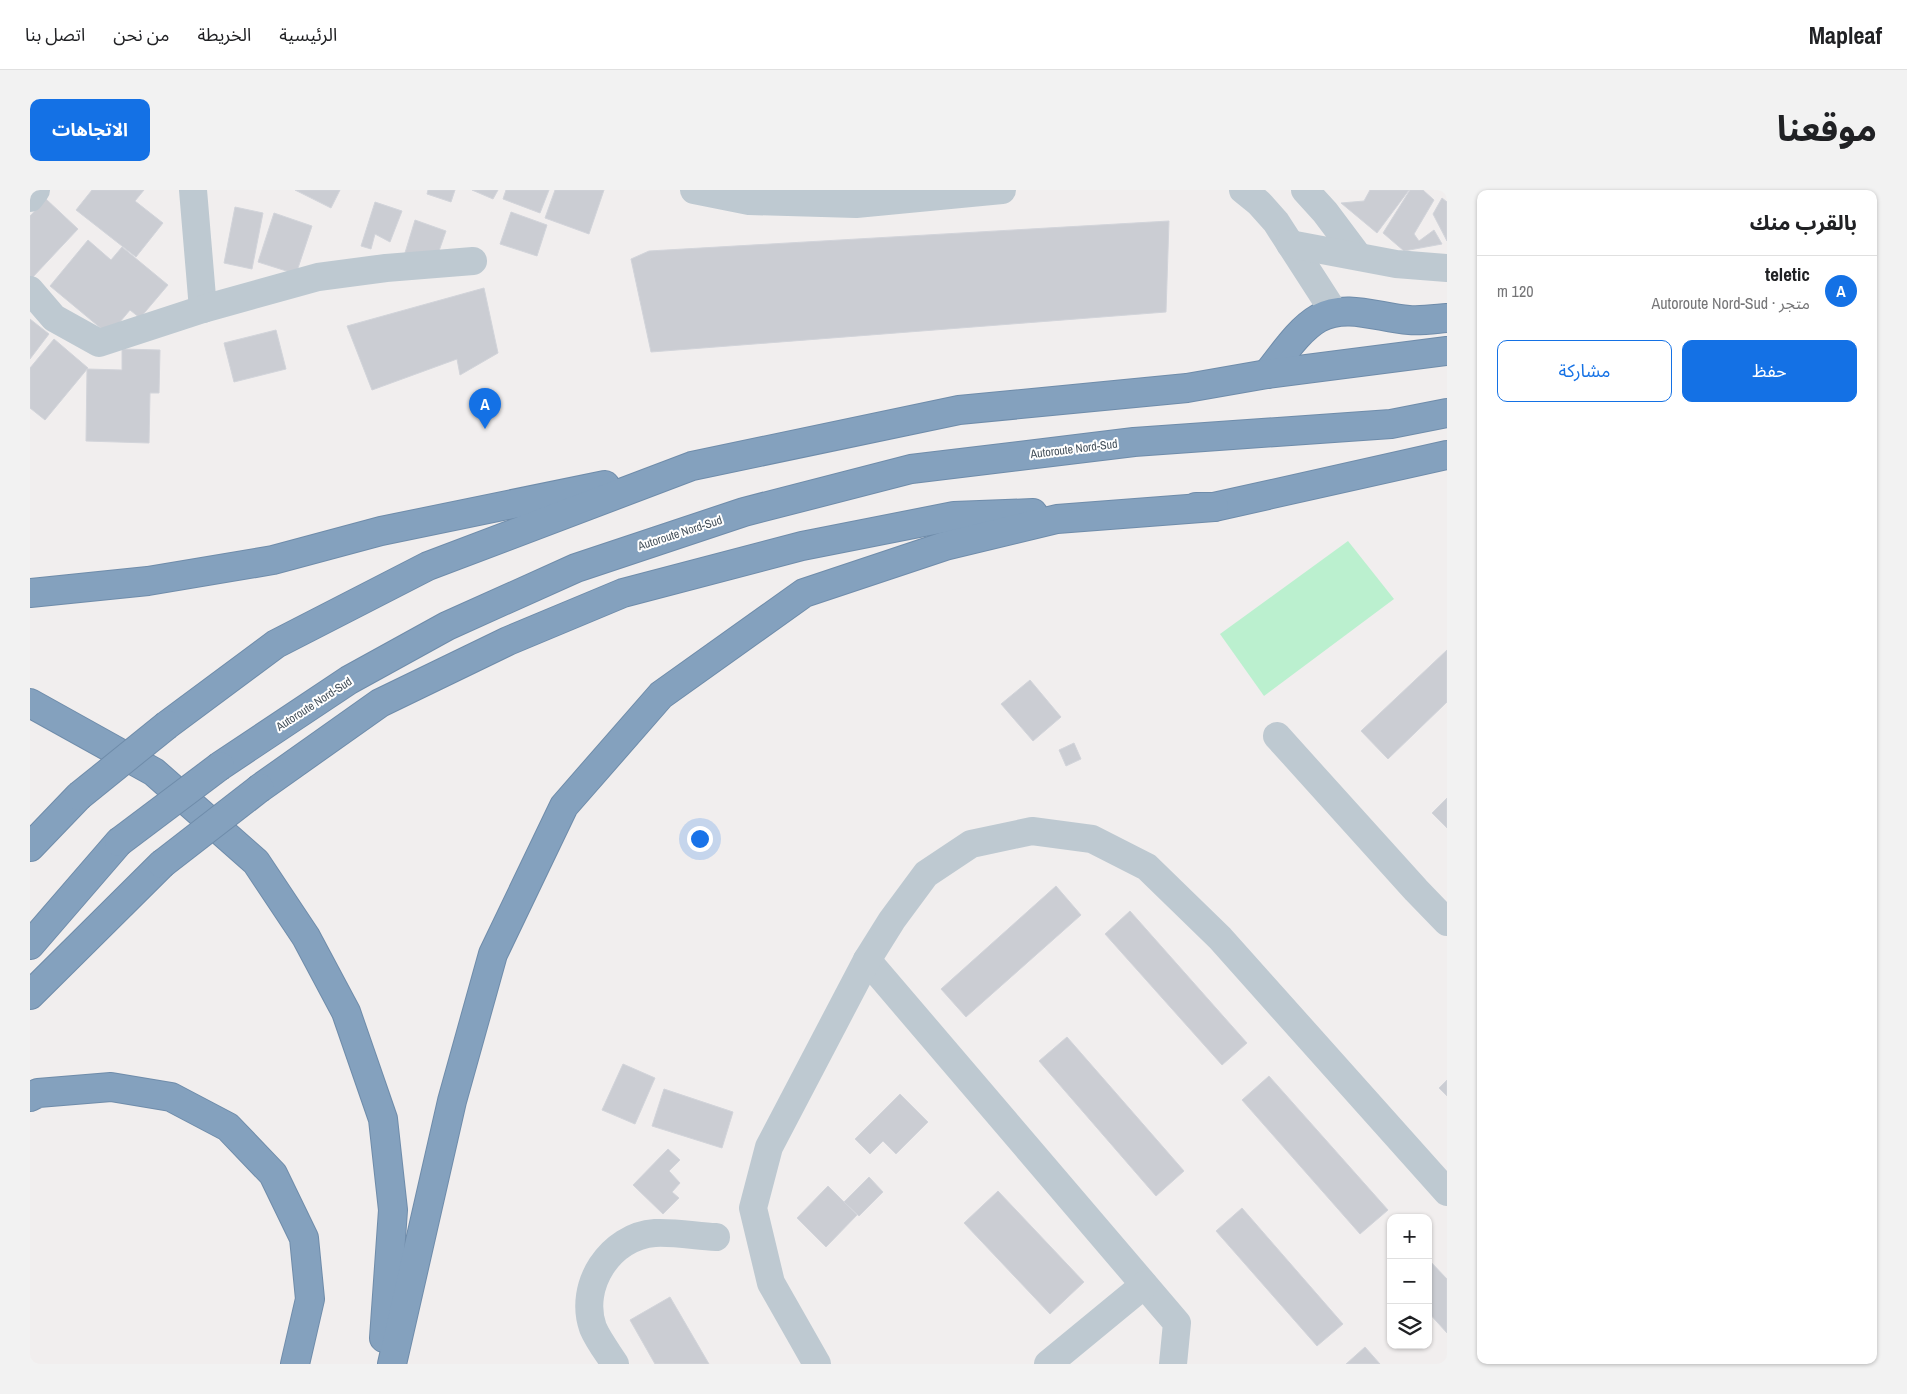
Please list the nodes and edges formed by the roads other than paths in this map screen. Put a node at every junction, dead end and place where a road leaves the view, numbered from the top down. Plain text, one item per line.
1 (36, 190) edge
2 (193, 190) edge
3 (694, 190) edge
4 (1002, 190) edge
5 (1243, 190) edge
6 (1305, 190) edge
7 (30, 198) edge
8 (1290, 244) junction
9 (1358, 256) junction
10 (473, 261) dead end
11 (1447, 268) edge
12 (30, 290) edge
13 (202, 309) junction
14 (1334, 312) junction
15 (1447, 318) edge
16 (1447, 350) edge
17 (1267, 374) junction
18 (1447, 412) edge
19 (1447, 455) edge
20 (692, 466) junction
21 (1214, 506) junction
22 (30, 593) edge
23 (30, 703) edge
24 (1277, 736) dead end
25 (30, 847) edge
26 (1447, 922) edge
27 (30, 945) edge
28 (867, 960) junction
29 (30, 995) edge
30 (30, 1096) edge
31 (1447, 1192) edge
32 (716, 1237) dead end
33 (1144, 1285) junction
34 (295, 1364) edge
35 (382, 1364) edge
36 (392, 1364) edge
37 (615, 1364) edge
38 (817, 1364) edge
39 (1048, 1364) edge
40 (1173, 1364) edge

1 - 7 street
2 - 13 street
3 - 4 street
5 - 8 street
6 - 9 street
8 - 9 street
8 - 14 street
9 - 11 street
10 - 13 street
12 - 13 street
14 - 15 highway
14 - 17 highway
16 - 17 highway
17 - 20 highway
18 - 27 highway, Autoroute Nord-Sud, bridge
19 - 21 highway
20 - 22 highway
20 - 25 highway, bridge
21 - 29 highway, bridge
21 - 36 highway
23 - 35 highway
24 - 26 street
28 - 31 street
28 - 33 street
28 - 38 street
30 - 34 highway
32 - 37 street
33 - 39 street
33 - 40 street

